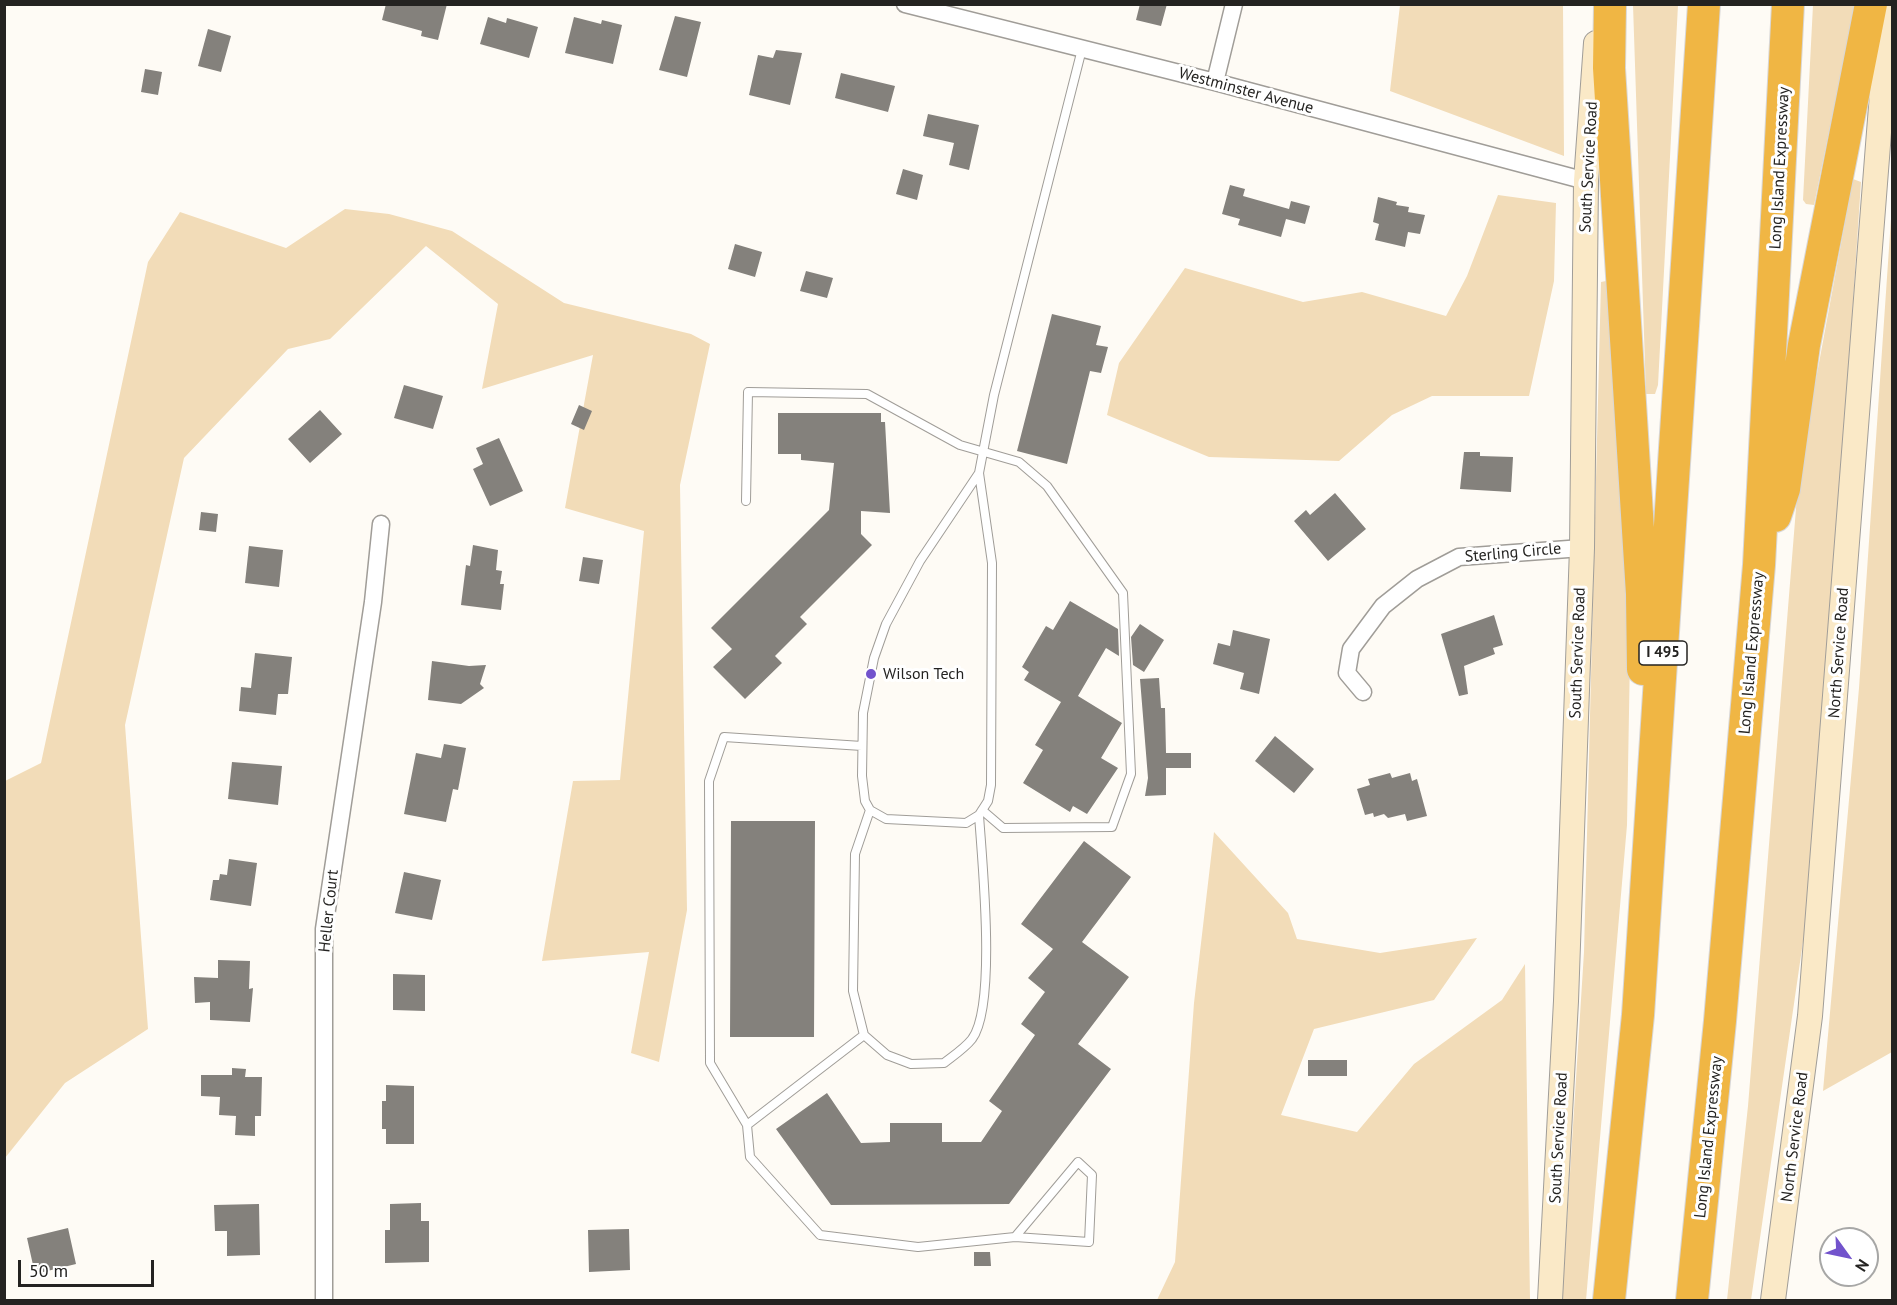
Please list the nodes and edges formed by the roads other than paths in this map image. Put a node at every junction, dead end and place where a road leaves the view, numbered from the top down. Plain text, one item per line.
1 (905, 4) edge
2 (1234, 4) edge
3 (1599, 4) edge
4 (1610, 4) edge
5 (1704, 4) edge
6 (1788, 4) edge
7 (1871, 4) edge
8 (1889, 4) edge
9 (1082, 49) junction
10 (1215, 82) junction
11 (1586, 181) junction
12 (984, 450) junction
13 (980, 474) junction
14 (746, 501) dead end
15 (381, 524) dead end
16 (1582, 548) junction
17 (1759, 565) junction
18 (1363, 692) dead end
19 (861, 746) junction
20 (870, 810) junction
21 (981, 812) junction
22 (1638, 1015) junction
23 (864, 1035) junction
24 (747, 1125) junction
25 (1015, 1237) junction
26 (324, 1300) edge
27 (1550, 1300) edge
28 (1609, 1300) edge
29 (1692, 1300) edge
30 (1773, 1300) edge

1 - 9 street, Westminster Avenue
2 - 10 street
3 - 11 main road, South Service Road
4 - 22 highway
5 - 22 highway, I 495
6 - 17 highway, Long Island Expressway
7 - 17 highway
8 - 30 main road, North Service Road
9 - 10 street, Westminster Avenue
9 - 12 lane
10 - 11 street, Westminster Avenue
11 - 16 main road, South Service Road
12 - 13 lane
12 - 14 lane
12 - 21 lane
13 - 19 lane
13 - 21 lane
15 - 26 street, Heller Court
16 - 18 street, Sterling Circle
16 - 27 main road, South Service Road
17 - 29 highway, Long Island Expressway
19 - 20 lane
19 - 24 lane
20 - 21 lane
20 - 23 lane
21 - 23 lane
22 - 28 highway, I 495
23 - 24 lane
24 - 25 lane
25 - 25 lane

